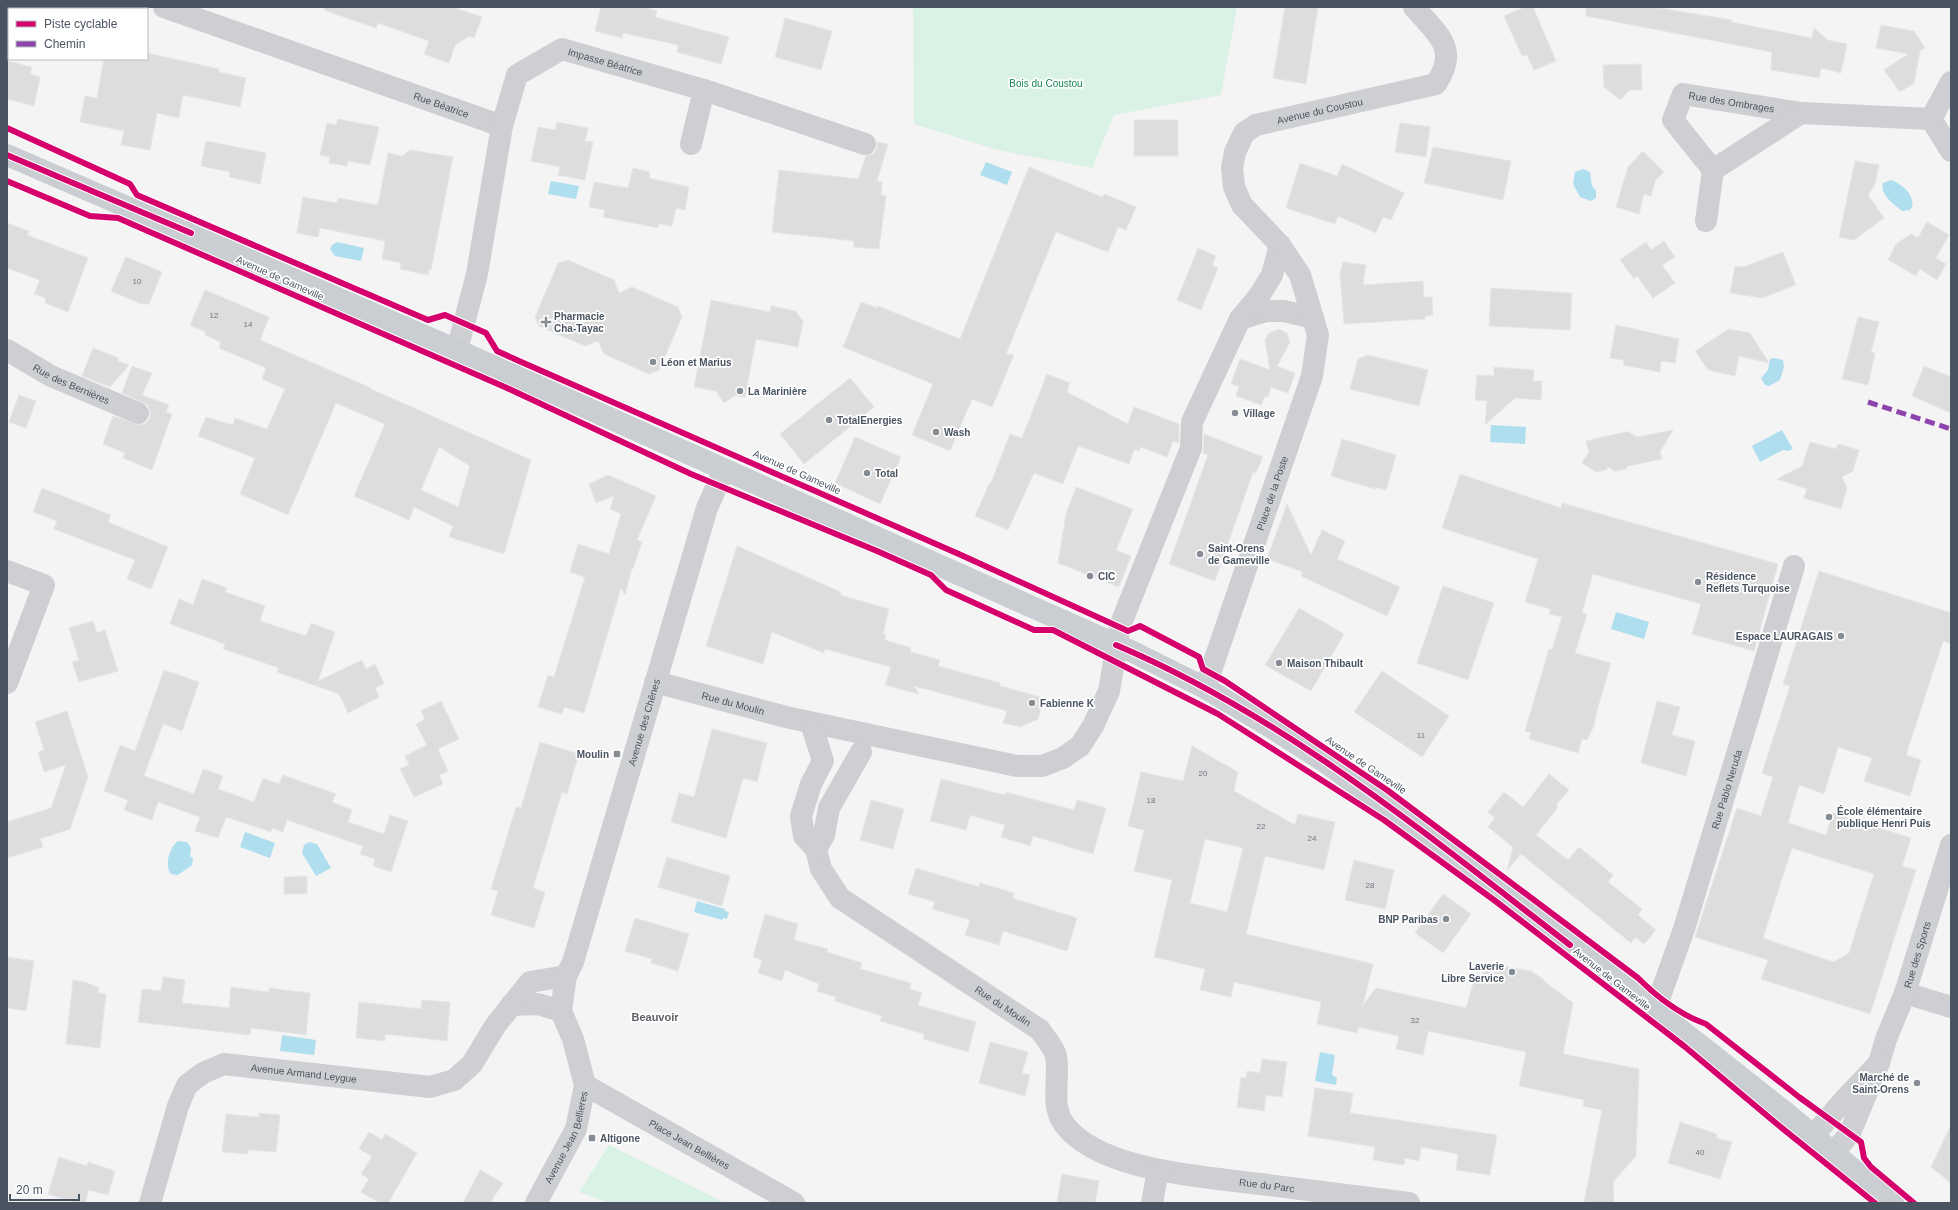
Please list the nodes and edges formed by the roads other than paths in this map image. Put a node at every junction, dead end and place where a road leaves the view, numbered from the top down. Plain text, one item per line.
1 (164, 7) edge
2 (1414, 7) edge
3 (1951, 82) edge
4 (704, 90) junction
5 (1801, 113) junction
6 (1931, 119) junction
7 (502, 126) junction
8 (691, 144) dead end
9 (866, 144) dead end
10 (1951, 151) edge
11 (7, 155) edge
12 (1713, 170) junction
13 (1706, 221) dead end
14 (1280, 245) junction
15 (1313, 318) junction
16 (1240, 319) junction
17 (7, 350) edge
18 (458, 350) junction
19 (138, 413) dead end
20 (724, 470) junction
21 (1794, 566) dead end
22 (7, 571) edge
23 (1116, 644) junction
24 (655, 682) junction
25 (7, 683) edge
26 (1205, 688) junction
27 (811, 723) junction
28 (896, 741) junction
29 (861, 752) junction
30 (823, 761) junction
31 (1951, 845) edge
32 (816, 849) junction
33 (566, 976) junction
34 (1905, 993) junction
35 (511, 1006) junction
36 (1951, 1007) edge
37 (1655, 1010) junction
38 (561, 1011) junction
39 (1879, 1063) junction
40 (585, 1085) junction
41 (1813, 1136) junction
42 (1833, 1154) junction
43 (1158, 1170) junction
44 (150, 1203) edge
45 (536, 1203) edge
46 (794, 1203) edge
47 (1152, 1203) edge
48 (1409, 1203) edge
49 (1893, 1203) edge

1 - 7 street, Rue Béatrice
2 - 14 street, Avenue du Coustou
3 - 6 street
4 - 7 street, Impasse Béatrice
4 - 8 street
4 - 9 street, Impasse Béatrice
5 - 6 street, Rue des Ombrages
5 - 12 street, Rue des Ombrages
5 - 12 street, Rue des Ombrages
6 - 10 street
7 - 18 street
11 - 18 main road, Avenue de Gameville
12 - 13 street
14 - 15 street, Place de la Poste
14 - 16 street
15 - 16 street
15 - 26 street, Place de la Poste
16 - 23 street
17 - 19 street, Rue des Bernières
18 - 20 main road, Avenue de Gameville
20 - 23 main road, Avenue de Gameville
20 - 24 street, Avenue des Chênes
21 - 37 street, Rue Pablo Neruda
22 - 25 street
23 - 26 main road, Avenue de Gameville
23 - 28 street, Rue du Moulin
24 - 27 street, Rue du Moulin
24 - 33 street, Avenue des Chênes
26 - 37 main road, Avenue de Gameville
27 - 28 street, Rue du Moulin
27 - 30 street
28 - 29 street, Rue du Moulin
29 - 30 street, Rue du Moulin
29 - 32 street
30 - 32 street, Rue du Moulin
31 - 34 street, Rue des Sports
32 - 43 street, Rue du Moulin
33 - 35 street, Avenue Armand Leygue
33 - 38 street
34 - 36 street
34 - 39 street, Rue des Sports
35 - 38 street
35 - 44 street, Avenue Armand Leygue
37 - 41 main road, Avenue de Gameville
38 - 40 street, Avenue Jean Bellieres
39 - 41 street, Rue des Sports
39 - 42 street, Rue des Sports
40 - 45 street, Avenue Jean Bellieres
40 - 46 street, Place Jean Bellières
41 - 42 main road, Avenue de Gameville
42 - 49 main road, Avenue de Gameville
43 - 47 street
43 - 48 street, Rue du Parc

